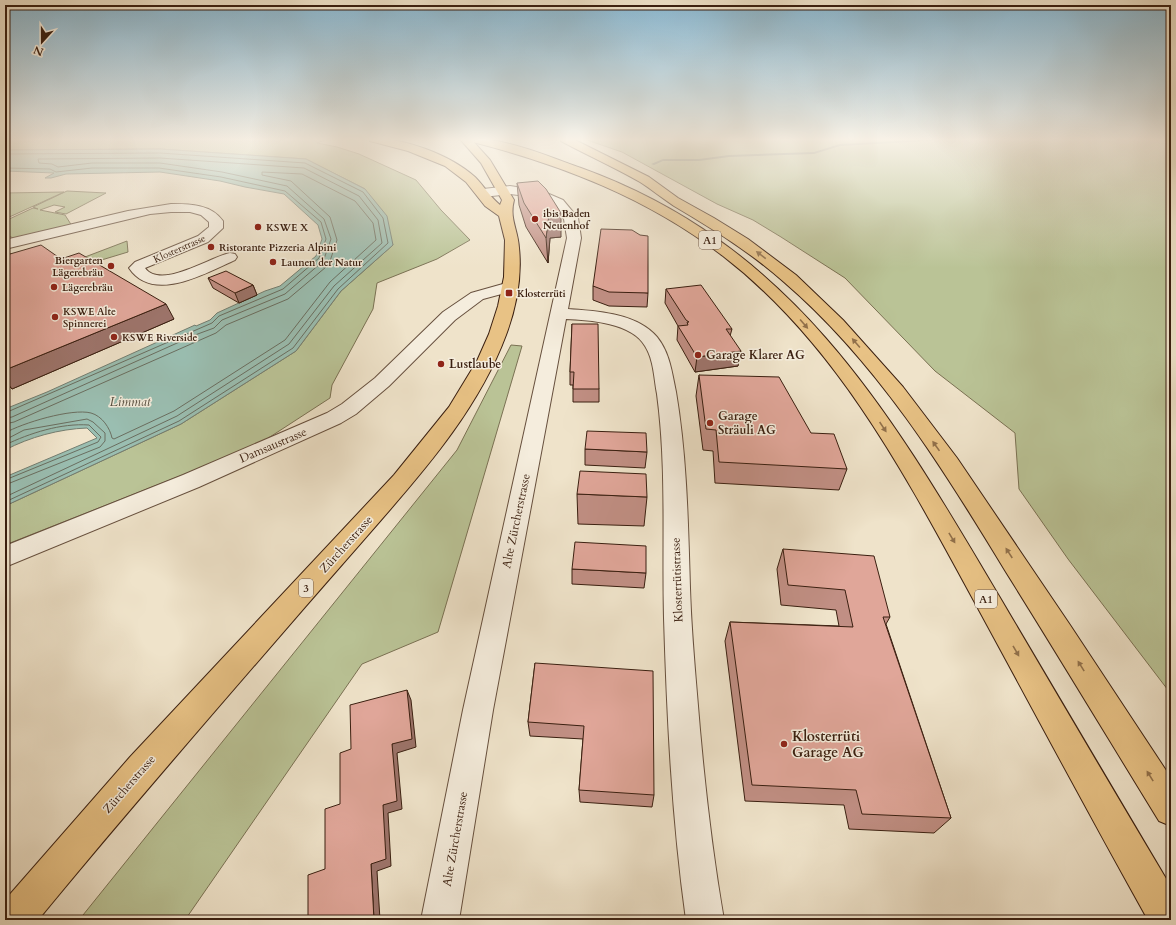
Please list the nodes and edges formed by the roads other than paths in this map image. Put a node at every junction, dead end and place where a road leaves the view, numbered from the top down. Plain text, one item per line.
1 (473, 182) edge
2 (495, 182) edge
3 (606, 182) edge
4 (631, 182) edge
5 (648, 182) edge
6 (483, 193) junction
7 (673, 200) junction
8 (504, 202) junction
9 (5, 245) edge
10 (230, 257) dead end
11 (510, 287) junction
12 (558, 313) junction
13 (5, 557) edge
14 (1171, 809) edge
15 (14, 920) edge
16 (440, 920) edge
17 (705, 920) edge
18 (1169, 920) edge

1 - 6 main road
2 - 8 main road, 3
3 -> 18 main road, A1
4 - 7 main road, A1
5 - 7 main road
6 - 8 street, Alte Zürcherstrasse
6 - 8 main road
14 -> 7 main road, A1
8 - 11 main road, Zürcherstrasse / 3
8 - 12 street, Alte Zürcherstrasse
9 - 10 street, Klosterstrasse
11 - 13 street, Damsaustrasse
11 - 15 main road, Zürcherstrasse / 3
12 - 16 street, Alte Zürcherstrasse
12 - 17 street, Klosterrütistrasse

